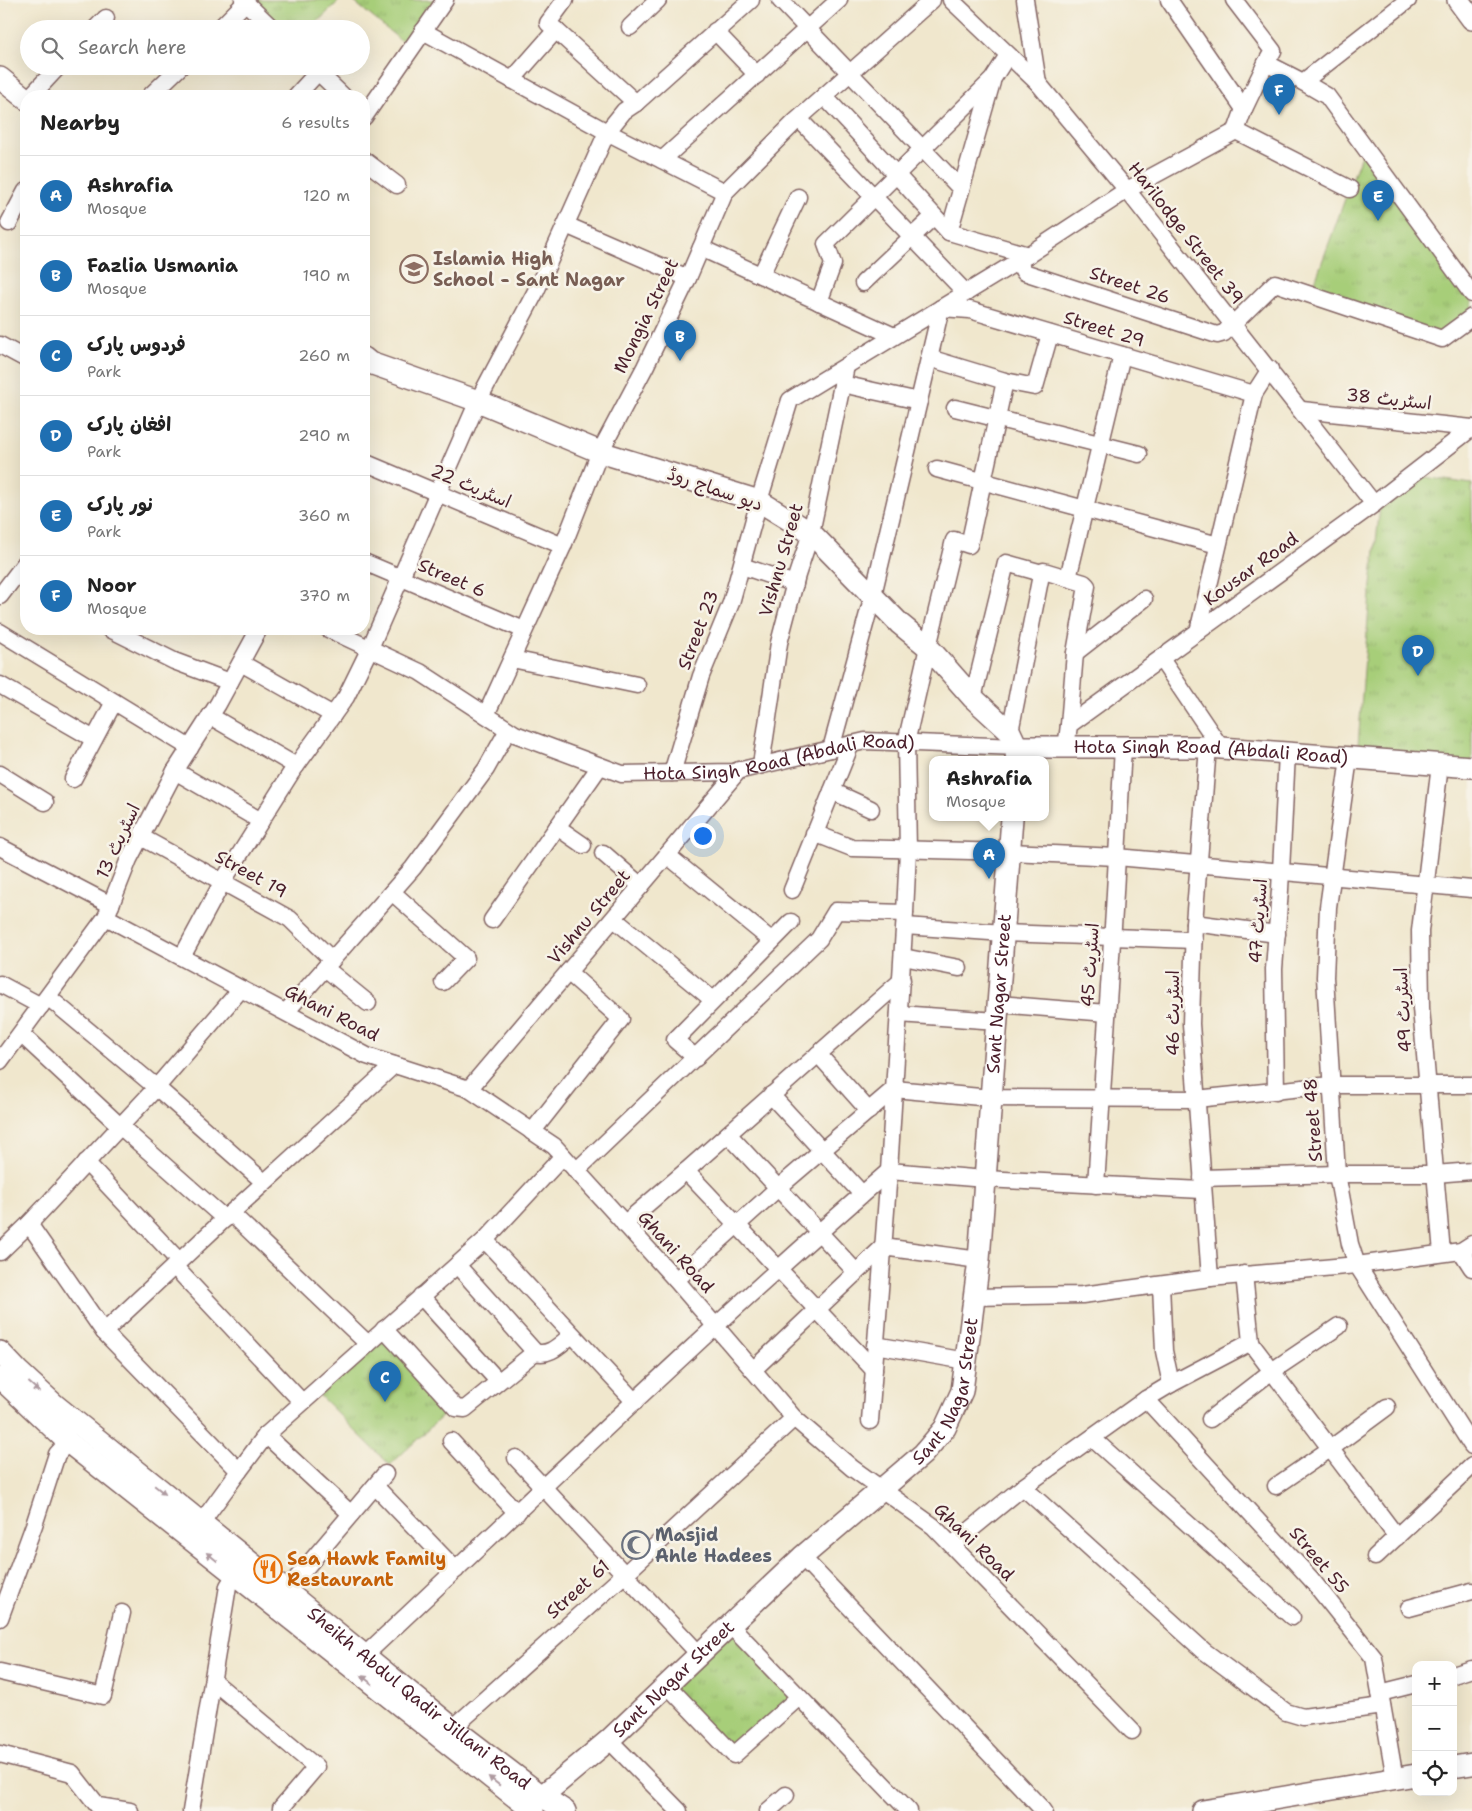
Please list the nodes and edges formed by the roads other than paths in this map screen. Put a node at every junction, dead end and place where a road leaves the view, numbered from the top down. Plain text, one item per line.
1 (445, 0) edge
2 (565, 0) edge
3 (658, 0) edge
4 (751, 0) edge
5 (780, 0) edge
6 (839, 0) edge
7 (932, 0) edge
8 (951, 0) edge
9 (1025, 0) edge
10 (1169, 0) edge
11 (1234, 0) edge
12 (1408, 0) edge
13 (1458, 0) edge
14 (244, 1) edge
15 (1472, 19) edge
16 (227, 20) edge
17 (264, 20) edge
18 (552, 26) junction
19 (630, 27) dead end
20 (807, 29) junction
21 (423, 31) junction
22 (715, 32) junction
23 (1008, 55) junction
24 (1266, 63) junction
25 (757, 74) junction
26 (851, 74) junction
27 (51, 75) edge
28 (172, 75) edge
29 (311, 75) edge
30 (321, 75) edge
31 (0, 78) edge
32 (512, 80) junction
33 (992, 80) junction
34 (1302, 82) junction
35 (1038, 83) junction
36 (37, 90) edge
37 (156, 90) edge
38 (300, 90) edge
39 (337, 90) edge
40 (20, 94) edge
41 (824, 96) junction
42 (636, 103) junction
43 (370, 108) edge
44 (1244, 109) junction
45 (799, 119) junction
46 (1236, 131) junction
47 (606, 132) junction
48 (923, 149) junction
49 (662, 160) junction
50 (370, 165) edge
51 (896, 175) junction
52 (397, 185) dead end
53 (961, 189) junction
54 (1350, 189) dead end
55 (1127, 190) junction
56 (725, 192) junction
57 (798, 197) dead end
58 (874, 197) junction
59 (20, 202) edge
60 (934, 216) junction
61 (9, 223) dead end
62 (566, 225) junction
63 (949, 232) junction
64 (912, 237) junction
65 (701, 248) junction
66 (1023, 258) junction
67 (761, 275) junction
68 (688, 278) junction
69 (864, 283) dead end
70 (966, 293) junction
71 (1472, 294) edge
72 (819, 302) junction
73 (941, 308) junction
74 (1472, 317) edge
75 (1232, 324) junction
76 (1050, 334) junction
77 (894, 336) junction
78 (0, 345) edge
79 (1122, 355) junction
80 (20, 356) edge
81 (929, 358) junction
82 (370, 363) edge
83 (846, 366) junction
84 (1270, 369) junction
85 (1005, 381) junction
86 (842, 384) junction
87 (1254, 394) junction
88 (919, 400) junction
89 (478, 401) junction
90 (954, 408) dead end
91 (1302, 410) junction
92 (997, 418) junction
93 (1472, 428) edge
94 (1101, 445) junction
95 (600, 452) junction
96 (1139, 454) dead end
97 (370, 465) edge
98 (937, 469) dead end
99 (983, 481) junction
100 (437, 493) junction
101 (759, 502) junction
102 (1374, 504) junction
103 (1085, 508) junction
104 (811, 533) junction
105 (1218, 545) junction
106 (564, 546) junction
107 (370, 564) edge
108 (742, 566) junction
109 (1042, 573) junction
110 (400, 577) junction
111 (1068, 578) junction
112 (20, 582) edge
113 (795, 584) junction
114 (1, 592) edge
115 (873, 595) junction
116 (1144, 599) dead end
117 (524, 630) junction
118 (0, 632) edge
119 (1198, 632) junction
120 (122, 635) edge
121 (256, 635) edge
122 (341, 635) edge
123 (928, 646) junction
124 (370, 648) junction
125 (1076, 653) junction
126 (512, 659) junction
127 (1161, 659) junction
128 (241, 663) junction
129 (230, 682) junction
130 (636, 685) dead end
131 (0, 686) edge
132 (974, 698) junction
133 (114, 702) junction
134 (333, 715) junction
135 (486, 715) junction
136 (210, 716) junction
137 (1069, 726) junction
138 (508, 730) junction
139 (94, 739) junction
140 (906, 743) junction
141 (852, 744) junction
142 (1015, 747) edge
143 (1123, 747) junction
144 (190, 748) junction
145 (1066, 748) junction
146 (1214, 748) junction
147 (832, 749) junction
148 (1287, 753) junction
149 (1349, 758) junction
150 (761, 765) junction
151 (1440, 765) junction
152 (296, 766) junction
153 (600, 766) junction
154 (1472, 767) edge
155 (740, 770) junction
156 (175, 771) junction
157 (672, 773) junction
158 (0, 774) edge
159 (73, 779) dead end
160 (832, 791) junction
161 (45, 802) dead end
162 (872, 808) dead end
163 (261, 821) junction
164 (1012, 821) edge
165 (557, 827) junction
166 (814, 833) junction
167 (140, 837) junction
168 (583, 845) dead end
169 (0, 847) edge
170 (908, 850) junction
171 (1010, 852) junction
172 (603, 853) dead end
173 (667, 855) junction
174 (1117, 857) junction
175 (1199, 865) junction
176 (1281, 871) junction
177 (1333, 876) junction
178 (223, 881) junction
179 (1426, 884) junction
180 (641, 886) junction
181 (1472, 889) edge
182 (792, 890) dead end
183 (392, 892) junction
184 (108, 911) junction
185 (614, 919) junction
186 (492, 920) dead end
187 (905, 920) junction
188 (791, 922) dead end
189 (1194, 923) junction
190 (1004, 933) junction
191 (1277, 934) junction
192 (1112, 938) junction
193 (1194, 940) junction
194 (772, 942) junction
195 (182, 957) junction
196 (903, 957) junction
197 (329, 964) junction
198 (960, 968) dead end
199 (568, 972) junction
200 (902, 980) junction
201 (443, 982) dead end
202 (0, 984) edge
203 (241, 989) junction
204 (713, 1000) junction
205 (45, 1001) junction
206 (368, 1003) dead end
207 (286, 1012) junction
208 (998, 1013) junction
209 (1107, 1013) junction
210 (899, 1014) junction
211 (21, 1034) junction
212 (818, 1054) junction
213 (696, 1058) junction
214 (0, 1061) edge
215 (394, 1065) junction
216 (1331, 1085) junction
217 (1427, 1086) junction
218 (1472, 1086) edge
219 (156, 1088) junction
220 (469, 1089) junction
221 (894, 1089) junction
222 (1276, 1092) junction
223 (771, 1095) junction
224 (991, 1098) junction
225 (1101, 1099) junction
226 (1196, 1099) junction
227 (869, 1111) junction
228 (120, 1126) junction
229 (532, 1132) junction
230 (728, 1134) junction
231 (821, 1151) junction
232 (563, 1156) junction
233 (86, 1162) junction
234 (576, 1171) junction
235 (686, 1171) junction
236 (889, 1171) junction
237 (1472, 1171) edge
238 (1337, 1174) junction
239 (1435, 1174) junction
240 (985, 1179) junction
241 (264, 1182) junction
242 (1202, 1184) junction
243 (1096, 1185) junction
244 (778, 1188) junction
245 (862, 1194) junction
246 (228, 1216) junction
247 (29, 1224) junction
248 (624, 1224) junction
249 (736, 1226) junction
250 (818, 1232) junction
251 (485, 1240) junction
252 (883, 1246) junction
253 (1466, 1248) edge
254 (0, 1252) edge
255 (1442, 1253) junction
256 (979, 1260) junction
257 (176, 1264) junction
258 (457, 1265) junction
259 (1357, 1265) junction
260 (1472, 1268) edge
261 (777, 1269) junction
262 (856, 1272) junction
263 (1244, 1274) junction
264 (1210, 1278) junction
265 (676, 1280) junction
266 (1161, 1285) junction
267 (421, 1296) junction
268 (975, 1297) junction
269 (816, 1310) junction
270 (715, 1326) junction
271 (1339, 1326) dead end
272 (384, 1329) junction
273 (104, 1332) junction
274 (572, 1335) junction
275 (1251, 1342) junction
276 (368, 1344) junction
277 (875, 1345) junction
278 (0, 1352) edge
279 (535, 1352) junction
280 (966, 1361) junction
281 (753, 1370) junction
282 (874, 1370) junction
283 (1272, 1371) junction
284 (0, 1378) edge
285 (498, 1381) junction
286 (1171, 1384) junction
287 (1146, 1399) junction
288 (302, 1402) junction
289 (635, 1402) junction
290 (1387, 1407) dead end
291 (794, 1418) junction
292 (1210, 1419) dead end
293 (870, 1421) dead end
294 (266, 1435) junction
295 (1092, 1438) junction
296 (451, 1441) dead end
297 (68, 1442) junction
298 (1472, 1446) edge
299 (1330, 1449) junction
300 (516, 1458) dead end
301 (1472, 1466) edge
302 (239, 1471) junction
303 (1276, 1486) dead end
304 (1022, 1487) junction
305 (544, 1488) junction
306 (880, 1489) junction
307 (517, 1513) junction
308 (351, 1514) junction
309 (201, 1523) junction
310 (1397, 1537) junction
311 (952, 1545) junction
312 (802, 1557) junction
313 (1376, 1557) dead end
314 (456, 1570) junction
315 (625, 1574) junction
316 (235, 1575) junction
317 (286, 1591) junction
318 (1472, 1591) edge
319 (1409, 1608) dead end
320 (122, 1613) dead end
321 (1292, 1617) dead end
322 (0, 1618) edge
323 (730, 1625) junction
324 (699, 1654) junction
325 (365, 1655) junction
326 (1472, 1669) edge
327 (0, 1672) edge
328 (1457, 1674) edge
329 (213, 1681) junction
330 (667, 1684) junction
331 (1412, 1686) edge
332 (799, 1697) junction
333 (1381, 1700) junction
334 (453, 1728) junction
335 (1132, 1731) dead end
336 (608, 1740) junction
337 (0, 1754) edge
338 (1472, 1764) edge
339 (1457, 1766) edge
340 (1406, 1777) edge
341 (786, 1795) dead end
342 (537, 1804) edge
343 (97, 1809) edge
344 (130, 1811) edge
345 (191, 1811) edge
346 (281, 1811) edge
347 (565, 1811) edge
348 (679, 1811) edge
349 (768, 1811) edge
350 (909, 1811) edge
351 (1044, 1811) edge
352 (1203, 1811) edge

1 - 21 street
2 - 18 street
3 - 19 street
4 - 22 street
5 - 20 street
6 - 20 street
7 - 26 street, Mongia Street
8 - 23 street, Harilodge Street 39
9 - 35 street
10 - 44 street
11 - 24 street
12 - 34 street
13 - 15 main road
14 - 16 street
14 - 17 street
18 - 32 street
18 - 42 street
20 - 25 street
20 - 26 street
21 - 32 street
21 - 43 street
22 - 25 street
22 - 42 street
23 - 33 street
23 - 35 street, Harilodge Street 39
24 - 34 street
24 - 44 street
25 - 49 street
26 - 41 street, Mongia Street
26 - 48 street
27 - 36 street
28 - 37 street
29 - 38 street
30 - 39 street
31 - 40 main road
32 - 47 street
33 - 48 street
33 - 53 street
34 - 71 street
35 - 55 street, Harilodge Street 39
41 - 45 street, Mongia Street
41 - 51 street
42 - 47 street
44 - 46 street
45 - 56 street, Mongia Street
45 - 58 street
46 - 54 street
46 - 55 street, Street 23
47 - 49 street
47 - 62 street
48 - 51 street
48 - 53 street
49 - 56 street
50 - 52 street
51 - 58 street
51 - 60 street
53 - 63 street
55 - 66 street, Street 23
55 - 75 street, Harilodge Street 39
56 - 65 street, Mongia Street
57 - 67 street
58 - 64 street
58 - 72 street
59 - 61 street
60 - 63 street
60 - 64 street
62 - 68 street
62 - 89 street
63 - 66 street
64 - 69 street
64 - 70 street
65 - 67 street
65 - 68 street, Mongia Street
66 - 70 street, Street 23
66 - 75 street, Street 26
67 - 72 street
68 - 95 street, Mongia Street
70 - 73 street, Street 23
72 - 77 street
73 - 76 street, Street 29
73 - 77 street, Street 23
73 - 81 street
74 - 75 street
75 - 84 street, Harilodge Street 39
76 - 79 street, Street 29
76 - 85 street
77 - 83 street, Street 23
78 - 80 street
79 - 87 street, Street 29
79 - 94 street
81 - 85 street
81 - 88 street
82 - 89 main road, دیو سماج روڈ
83 - 86 street, Vishnu Street
83 - 101 street, Street 23
84 - 87 street
84 - 91 street, Harilodge Street 39
85 - 92 street
86 - 88 street
86 - 104 street, Vishnu Street
87 - 105 street
88 - 115 street
89 - 95 main road, دیو سماج روڈ
89 - 100 street
90 - 92 street
91 - 93 street, اسٹریٹ 38
91 - 102 street, Harilodge Street 39
92 - 94 street
92 - 99 street
93 - 102 street, Kousar Road
94 - 96 street
94 - 103 street
95 - 101 main road, دیو سماج روڈ
95 - 106 street, Mongia Street
97 - 100 street, اسٹریٹ 22
98 - 99 street
99 - 103 street
99 - 123 street
100 - 106 street, اسٹریٹ 22
100 - 110 street
101 - 104 main road, دیو سماج روڈ
101 - 108 street, Street 23
102 - 119 street, Kousar Road
103 - 105 street
103 - 111 street
104 - 113 street, Vishnu Street
104 - 115 main road, دیو سماج روڈ
105 - 119 street
106 - 117 street, Mongia Street
107 - 110 street, Street 6
108 - 113 street
108 - 157 street, Street 23
109 - 111 street
109 - 132 street
109 - 142 street
110 - 117 street, Street 6
110 - 124 street
111 - 125 street
112 - 114 street
113 - 150 street, Vishnu Street
115 - 123 main road, دیو سماج روڈ
115 - 147 street
116 - 125 street
117 - 126 street, Mongia Street
118 - 133 street
119 - 127 street, Kousar Road
120 - 129 street
121 - 128 street, اسٹریٹ 13
122 - 124 street, Hota Singh Road (Abdali Road)
123 - 132 main road, دیو سماج روڈ
123 - 140 street
124 - 134 street
124 - 135 street, Hota Singh Road (Abdali Road)
125 - 137 street
126 - 130 street
126 - 135 street, Mongia Street
127 - 137 street, Kousar Road
127 - 146 street
128 - 129 street, اسٹریٹ 13
128 - 134 street
129 - 136 street, اسٹریٹ 13
131 - 139 street
132 - 142 main road, دیو سماج روڈ
133 - 139 street
133 - 144 street
134 - 152 street
135 - 138 street, Hota Singh Road (Abdali Road)
136 - 144 street, اسٹریٹ 13
136 - 152 street
137 - 145 street
138 - 153 street, Hota Singh Road (Abdali Road)
138 - 183 street
139 - 159 street
140 - 141 street, Hota Singh Road (Abdali Road)
140 - 142 street, Hota Singh Road (Abdali Road)
140 - 170 street
141 - 147 street, Hota Singh Road (Abdali Road)
141 - 160 street
142 - 145 main road, Hota Singh Road (Abdali Road)
143 - 145 main road, Hota Singh Road (Abdali Road)
143 - 146 main road, Hota Singh Road (Abdali Road)
143 - 174 street, اسٹریٹ 45
144 - 156 street, اسٹریٹ 13
146 - 148 main road, Hota Singh Road (Abdali Road)
146 - 175 street, اسٹریٹ 46
147 - 150 street, Hota Singh Road (Abdali Road)
148 - 149 main road, Hota Singh Road (Abdali Road)
148 - 176 street, اسٹریٹ 47
149 - 151 main road, Hota Singh Road (Abdali Road)
149 - 177 street, Street 48
150 - 155 street, Hota Singh Road (Abdali Road)
151 - 154 main road, Hota Singh Road (Abdali Road)
151 - 179 street, اسٹریٹ 49
152 - 163 street
153 - 157 street, Hota Singh Road (Abdali Road)
153 - 165 street
155 - 157 street, Hota Singh Road (Abdali Road)
155 - 173 street, Vishnu Street
156 - 163 street
156 - 167 street, اسٹریٹ 13
158 - 161 street
160 - 162 street
160 - 166 street
163 - 178 street
164 - 171 main road, Sant Nagar Street
165 - 168 street
165 - 186 street
166 - 170 street
166 - 182 street
167 - 178 street, Street 19
167 - 184 street, اسٹریٹ 13
169 - 184 street, Ghani Road
170 - 171 street
170 - 187 street
171 - 174 street
171 - 190 main road, Sant Nagar Street
172 - 180 street
173 - 180 street, Vishnu Street
173 - 194 street
174 - 175 street
174 - 192 street, اسٹریٹ 45
175 - 176 street
175 - 189 street, اسٹریٹ 46
176 - 177 street
176 - 191 street, اسٹریٹ 47
177 - 179 street
177 - 216 street, Street 48
178 - 195 street
178 - 197 street, Street 19
179 - 181 street
179 - 217 street, اسٹریٹ 49
180 - 185 street, Vishnu Street
183 - 197 street
183 - 201 street
184 - 195 street, Ghani Road
184 - 205 street, اسٹریٹ 13
185 - 199 street, Vishnu Street
185 - 204 street
187 - 190 street
187 - 196 street
187 - 213 street
188 - 194 street
189 - 191 street
189 - 193 street, اسٹریٹ 46
190 - 192 street
190 - 208 main road, Sant Nagar Street
191 - 222 street, اسٹریٹ 47
192 - 193 street
192 - 209 street, اسٹریٹ 45
193 - 226 street, اسٹریٹ 46
194 - 204 street
195 - 203 street, Ghani Road
196 - 198 street
196 - 200 street
197 - 206 street, Street 19
197 - 207 street
199 - 220 street, Vishnu Street
199 - 229 street
200 - 210 street
200 - 212 street
202 - 205 street
203 - 207 street, Ghani Road
203 - 219 street
204 - 213 street
205 - 211 street, اسٹریٹ 13
205 - 219 street
207 - 215 street, Ghani Road
208 - 209 street
208 - 210 street
208 - 224 main road, Sant Nagar Street
209 - 225 street, اسٹریٹ 45
210 - 221 street
211 - 214 street, اسٹریٹ 13
211 - 228 street
212 - 223 street
212 - 227 street
213 - 234 street
215 - 220 street, Ghani Road
215 - 241 street
216 - 217 street
216 - 222 street
216 - 238 street, Street 48
217 - 218 street
217 - 239 street, اسٹریٹ 49
219 - 228 street
219 - 241 street
220 - 229 street, Ghani Road
221 - 224 street
221 - 227 street
221 - 236 street
222 - 226 street
223 - 230 street
223 - 231 street
224 - 225 street
224 - 240 main road, Sant Nagar Street
225 - 226 street
225 - 243 street, اسٹریٹ 45
226 - 242 street, اسٹریٹ 46
227 - 231 street
228 - 233 street
228 - 246 street
229 - 232 street, Ghani Road
230 - 235 street
230 - 244 street
231 - 244 street
231 - 245 street
232 - 234 street, Ghani Road
232 - 251 street
233 - 247 street
233 - 257 street
234 - 248 street, Ghani Road
235 - 248 street
235 - 249 street
236 - 240 street
236 - 245 street
236 - 252 street
237 - 239 street
238 - 239 street
238 - 242 street
238 - 259 street, Street 48
239 - 255 street, اسٹریٹ 49
240 - 243 street
240 - 256 main road, Sant Nagar Street
241 - 246 street
242 - 243 street
242 - 264 street, اسٹریٹ 46
244 - 249 street
244 - 250 street
245 - 250 street
246 - 257 street
246 - 276 street
247 - 254 street
247 - 273 street
248 - 265 street, Ghani Road
249 - 261 street
249 - 265 street
250 - 261 street
250 - 262 street
251 - 258 street
251 - 274 street
252 - 256 street
252 - 262 street
252 - 277 street
253 - 255 street
253 - 260 street
255 - 259 street
256 - 268 main road, Sant Nagar Street
257 - 273 street
257 - 288 street
258 - 267 street
258 - 279 street
259 - 263 street
259 - 298 street, Street 48
261 - 269 street
261 - 270 street
262 - 269 street
263 - 264 street
263 - 275 street
264 - 266 street
265 - 270 street, Ghani Road
266 - 268 street
266 - 286 street
267 - 272 street
267 - 285 street
268 - 280 main road, Sant Nagar Street
269 - 281 street
269 - 282 street
270 - 281 street, Ghani Road
270 - 289 street
271 - 283 street
272 - 276 street
272 - 285 street
273 - 302 street
274 - 279 street
274 - 289 street
275 - 283 street
275 - 286 street
276 - 288 street
277 - 280 street
277 - 282 street
278 -> 309 main road, Sheikh Abdul Qadir Jillani Road
279 - 285 street
280 - 306 main road, Sant Nagar Street
281 - 291 street, Ghani Road
282 - 293 street
283 - 292 street
283 - 299 street
284 - 297 main road, Sheikh Abdul Qadir Jillani Road
286 - 287 street
287 - 295 street
287 - 333 street, Street 55
288 - 294 street
289 - 305 street
290 - 299 street
291 - 306 street, Ghani Road
291 - 315 street, Street 61
294 - 302 street
294 - 308 street
295 - 304 street
295 - 321 street
296 - 307 street
316 -> 297 main road, Sheikh Abdul Qadir Jillani Road
297 - 322 street
299 - 303 street
299 - 310 street
300 - 305 street
301 - 310 street
302 - 309 street
304 - 311 street
304 - 333 street
305 - 307 street
305 - 315 street
306 - 311 street, Ghani Road
306 - 312 main road, Sant Nagar Street
307 - 314 street
308 - 314 street
308 - 317 street
309 - 317 main road, Sheikh Abdul Qadir Jillani Road
310 - 313 street
311 - 335 street, Ghani Road
312 - 323 main road, Sant Nagar Street
312 - 351 street
314 - 325 street
315 - 324 street
315 - 334 street, Street 61
316 - 329 street
342 -> 316 main road, Sheikh Abdul Qadir Jillani Road
317 - 325 main road, Sheikh Abdul Qadir Jillani Road
318 - 319 street
320 - 327 street
323 - 324 main road, Sant Nagar Street
323 - 332 street
324 - 330 main road, Sant Nagar Street
325 - 334 main road, Sheikh Abdul Qadir Jillani Road
326 - 328 street
329 - 345 street
329 - 346 street
330 - 332 street
330 - 336 main road, Sant Nagar Street
331 - 333 street
332 - 350 street
333 - 340 street, Street 55
334 - 342 main road, Sheikh Abdul Qadir Jillani Road
336 - 342 main road, Sant Nagar Street
336 - 348 street
337 - 343 street
338 - 339 main road
340 - 352 main road
341 - 349 street
342 - 347 main road, Sheikh Abdul Qadir Jillani Road
343 - 344 street

